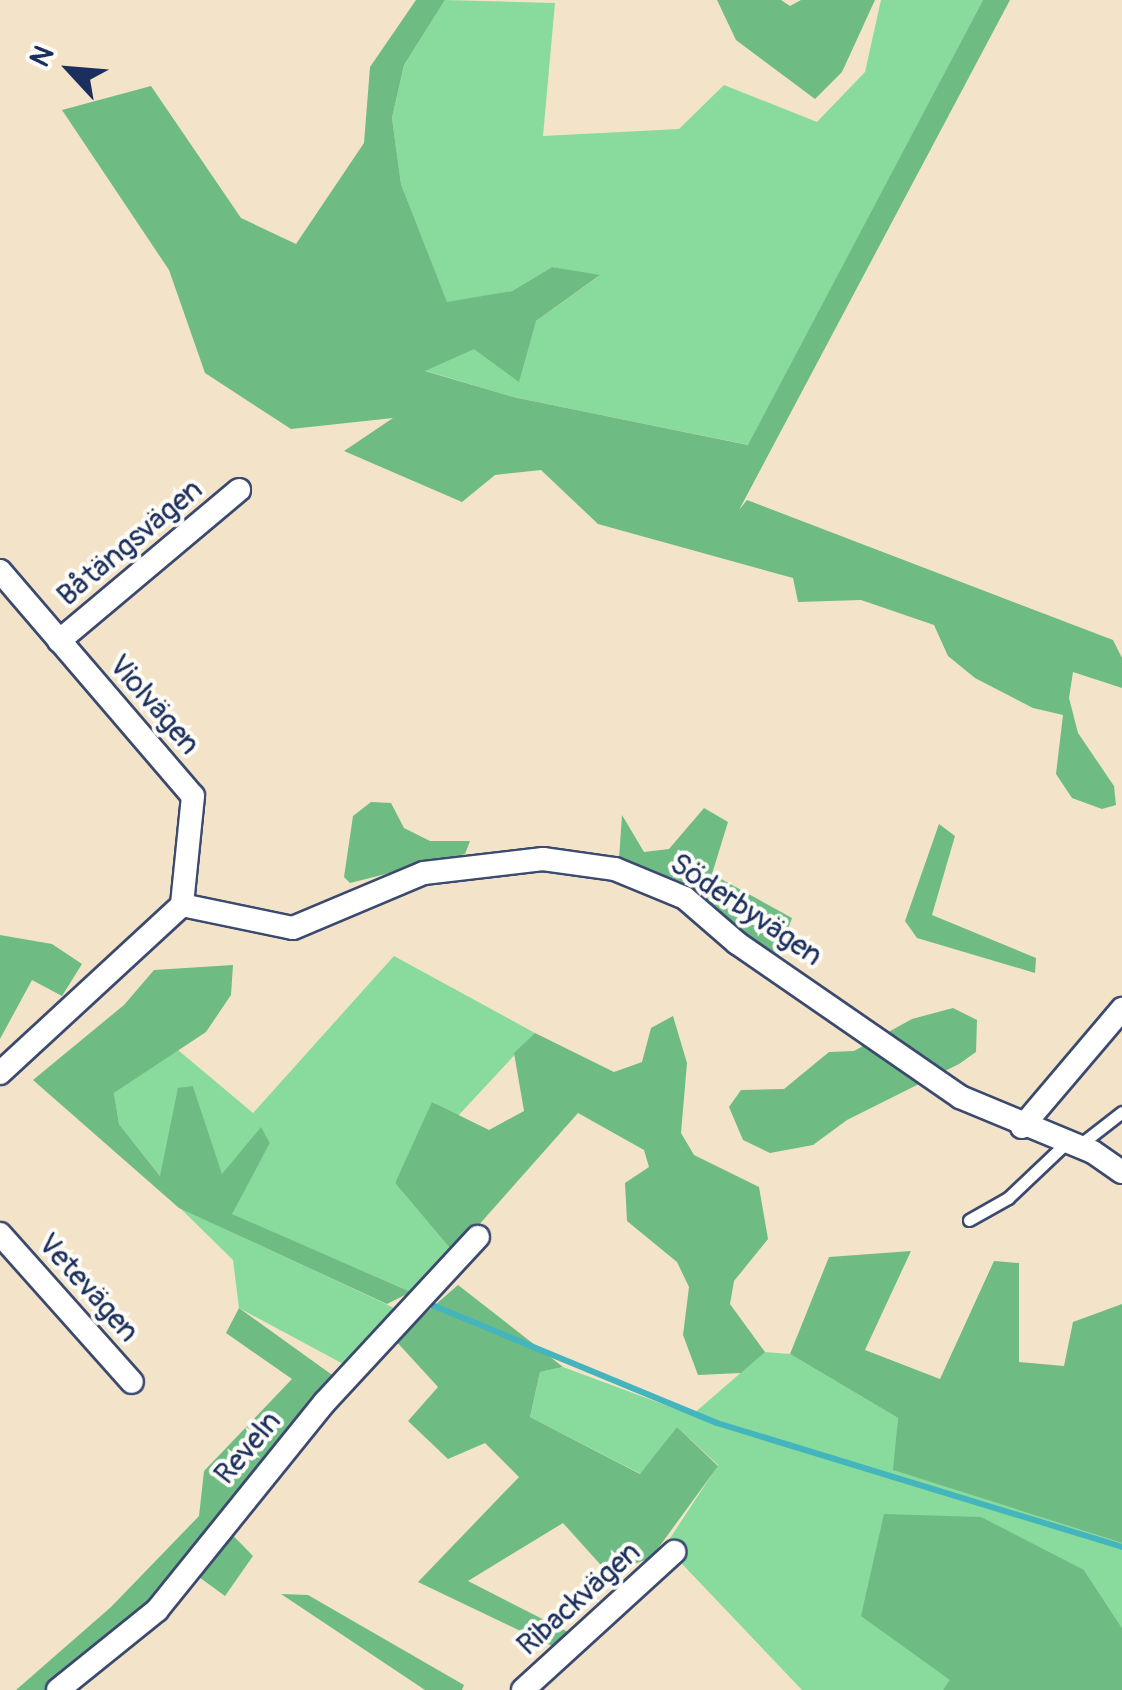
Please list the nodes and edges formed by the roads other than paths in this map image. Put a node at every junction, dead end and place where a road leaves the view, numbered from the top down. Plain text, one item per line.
1 (239, 490) dead end
2 (0, 571) edge
3 (59, 642) junction
4 (182, 904) junction
5 (1122, 1009) edge
6 (0, 1073) edge
7 (1122, 1112) edge
8 (1022, 1126) junction
9 (1072, 1145) junction
10 (1122, 1172) edge
11 (969, 1220) dead end
12 (0, 1234) edge
13 (478, 1237) dead end
14 (132, 1382) dead end
15 (674, 1552) dead end
16 (58, 1690) edge
17 (523, 1690) edge

1 - 3 street, Båtängsvägen
2 - 3 street, Violvägen
3 - 4 street, Violvägen
4 - 6 street
4 - 8 street, Söderbyvägen
5 - 8 street
7 - 9 lane
8 - 9 street, Söderbyvägen
9 - 10 street, Söderbyvägen
9 - 11 lane
12 - 14 street, Vetevägen
13 - 16 street, Reveln
15 - 17 street, Ribackvägen

